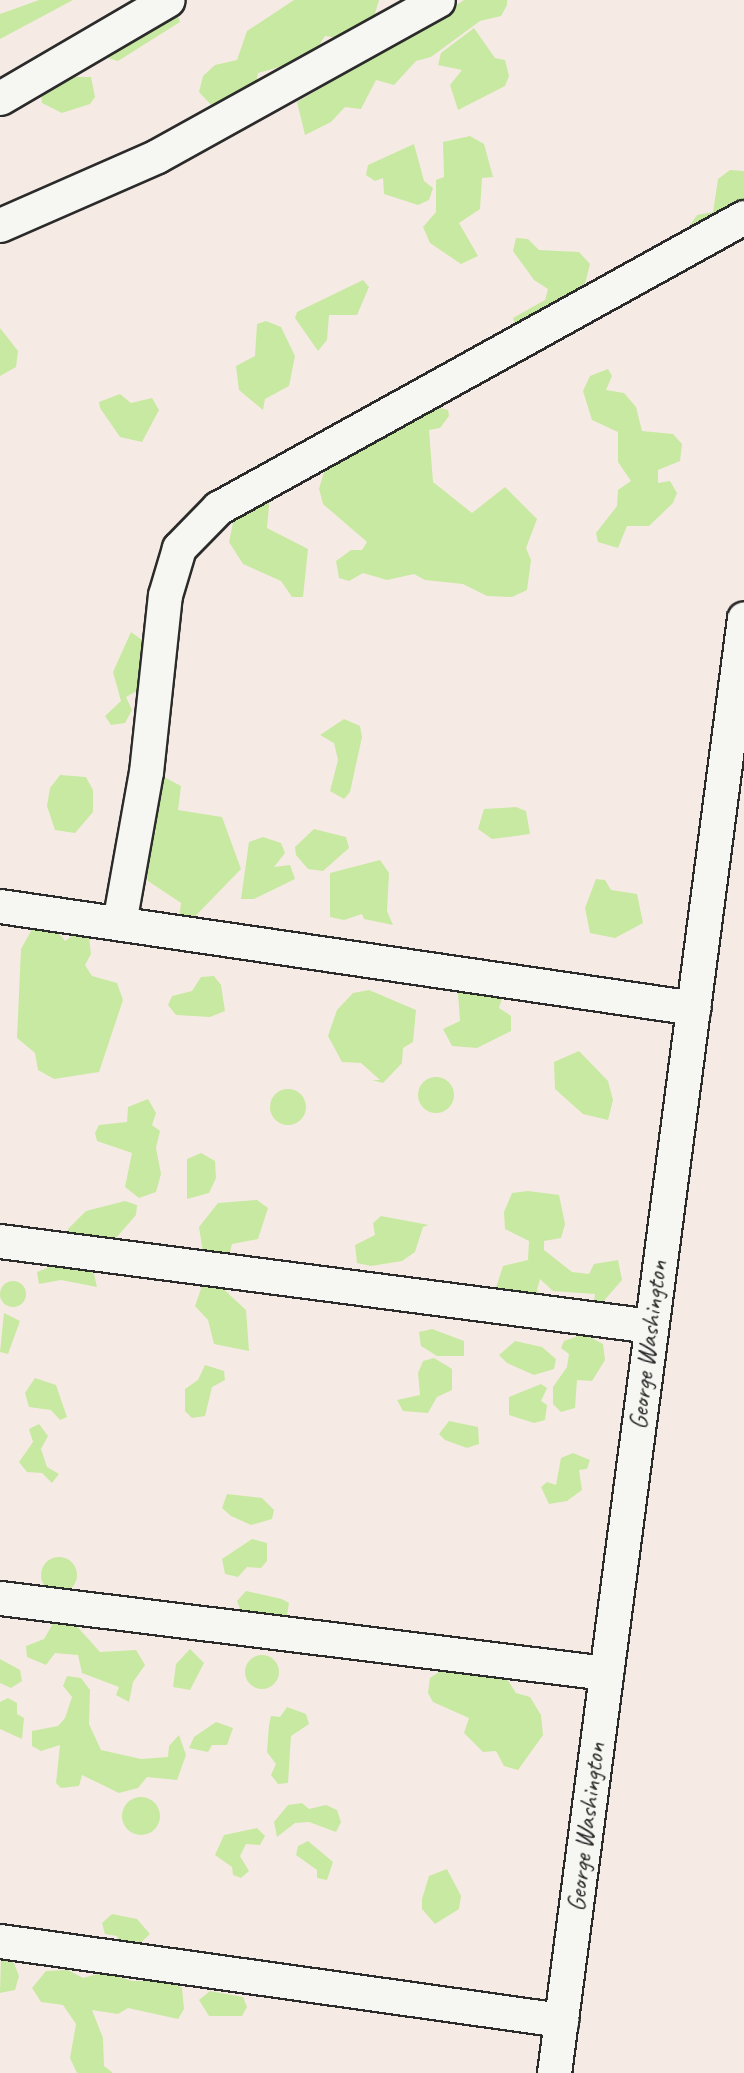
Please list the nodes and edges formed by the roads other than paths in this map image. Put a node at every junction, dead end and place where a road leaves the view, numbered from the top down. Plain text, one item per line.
1 (168, 0) edge
2 (438, 0) edge
3 (0, 98) edge
4 (744, 217) edge
5 (0, 225) edge
6 (744, 618) edge
7 (0, 906) edge
8 (119, 923) junction
9 (694, 1008) junction
10 (0, 1241) edge
11 (651, 1326) junction
12 (0, 1598) edge
13 (606, 1673) junction
14 (0, 1941) edge
15 (561, 2020) junction
16 (554, 2073) edge

1 - 3 street
2 - 5 street
4 - 8 street
6 - 9 street, George Washington
7 - 8 street
8 - 9 street
9 - 11 street, George Washington
10 - 11 street
11 - 13 street, George Washington
12 - 13 street
13 - 15 street, George Washington
14 - 15 street
15 - 16 street, George Washington

